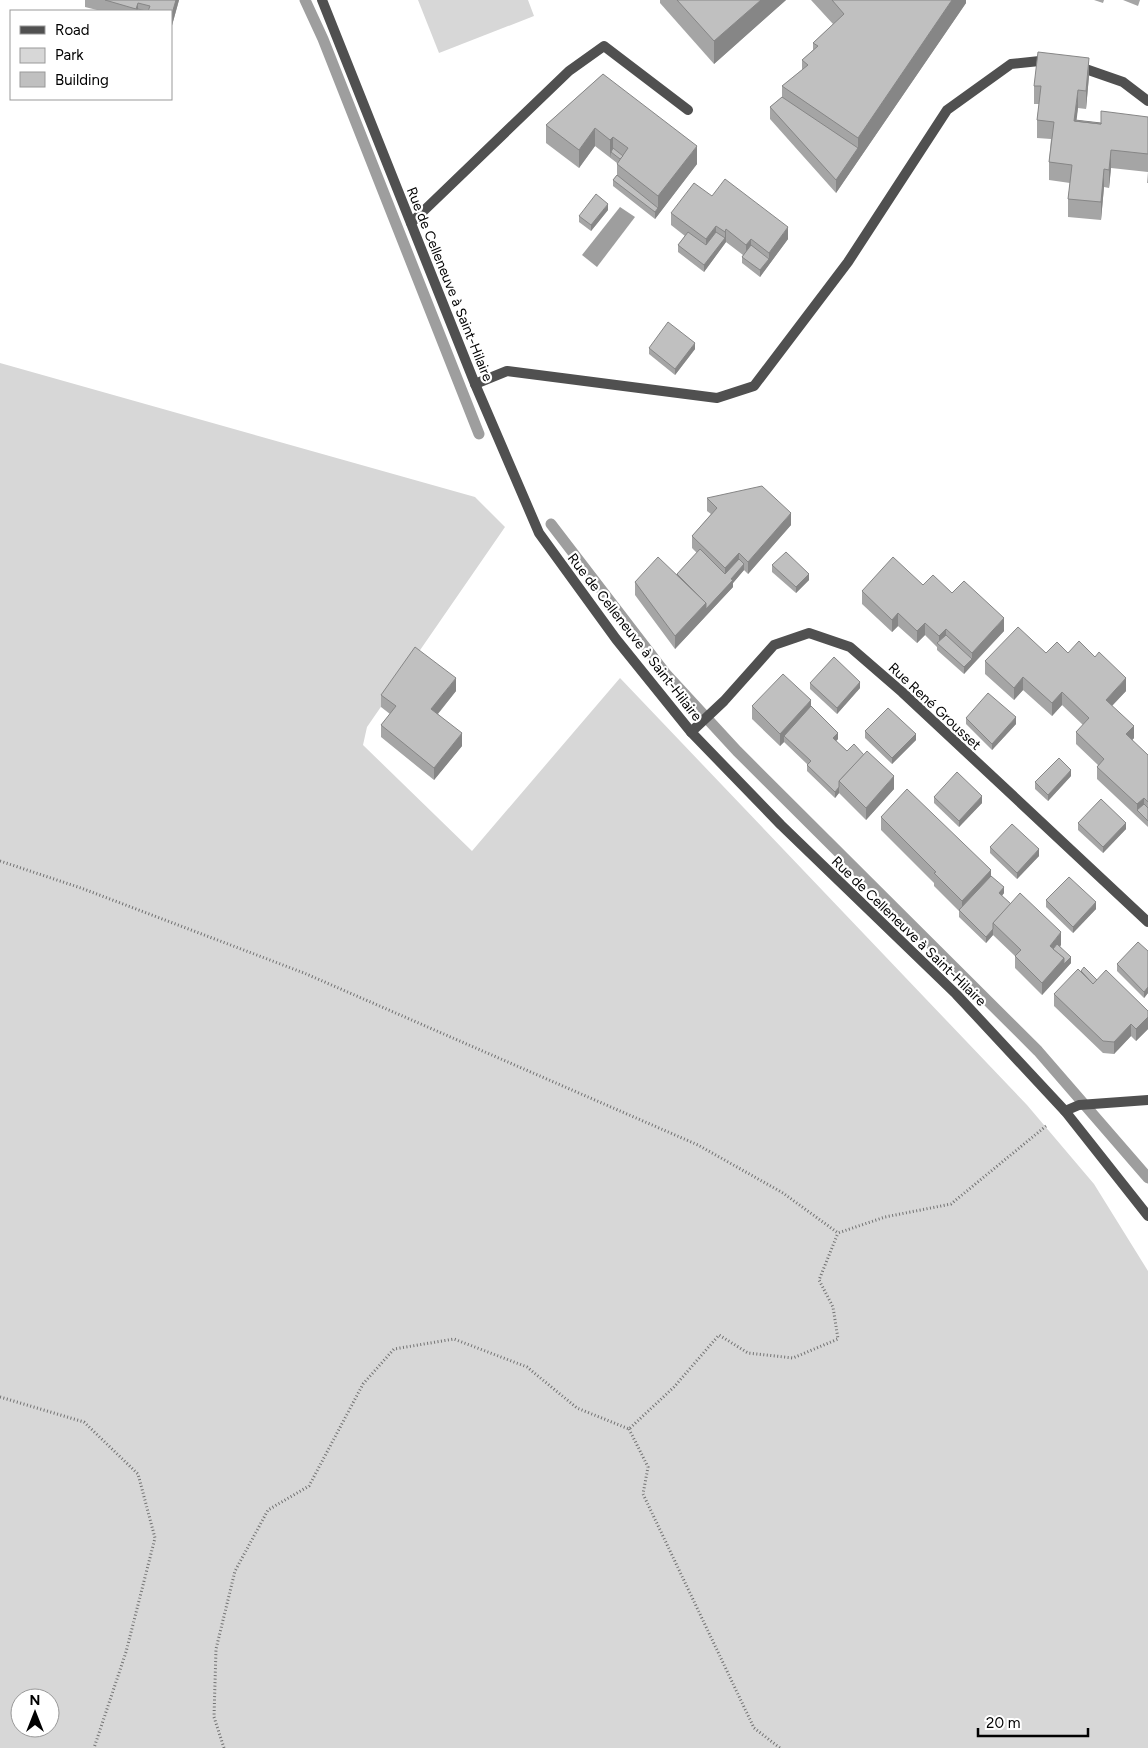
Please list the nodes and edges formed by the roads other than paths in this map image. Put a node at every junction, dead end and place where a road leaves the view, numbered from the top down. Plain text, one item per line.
1 (322, 0) edge
2 (1148, 101) edge
3 (688, 110) dead end
4 (411, 223) junction
5 (475, 384) junction
6 (691, 732) junction
7 (1148, 922) edge
8 (1148, 1100) edge
9 (1064, 1111) junction
10 (1148, 1216) edge

1 - 4 street, Rue de Celleneuve à Saint-Hilaire
2 - 5 street
3 - 4 street
4 - 5 street, Rue de Celleneuve à Saint-Hilaire
5 - 6 street, Rue de Celleneuve à Saint-Hilaire
6 - 7 street, Rue René Grousset
6 - 9 street, Rue de Celleneuve à Saint-Hilaire
8 - 9 street
9 - 10 street, Rue de Celleneuve à Saint-Hilaire

